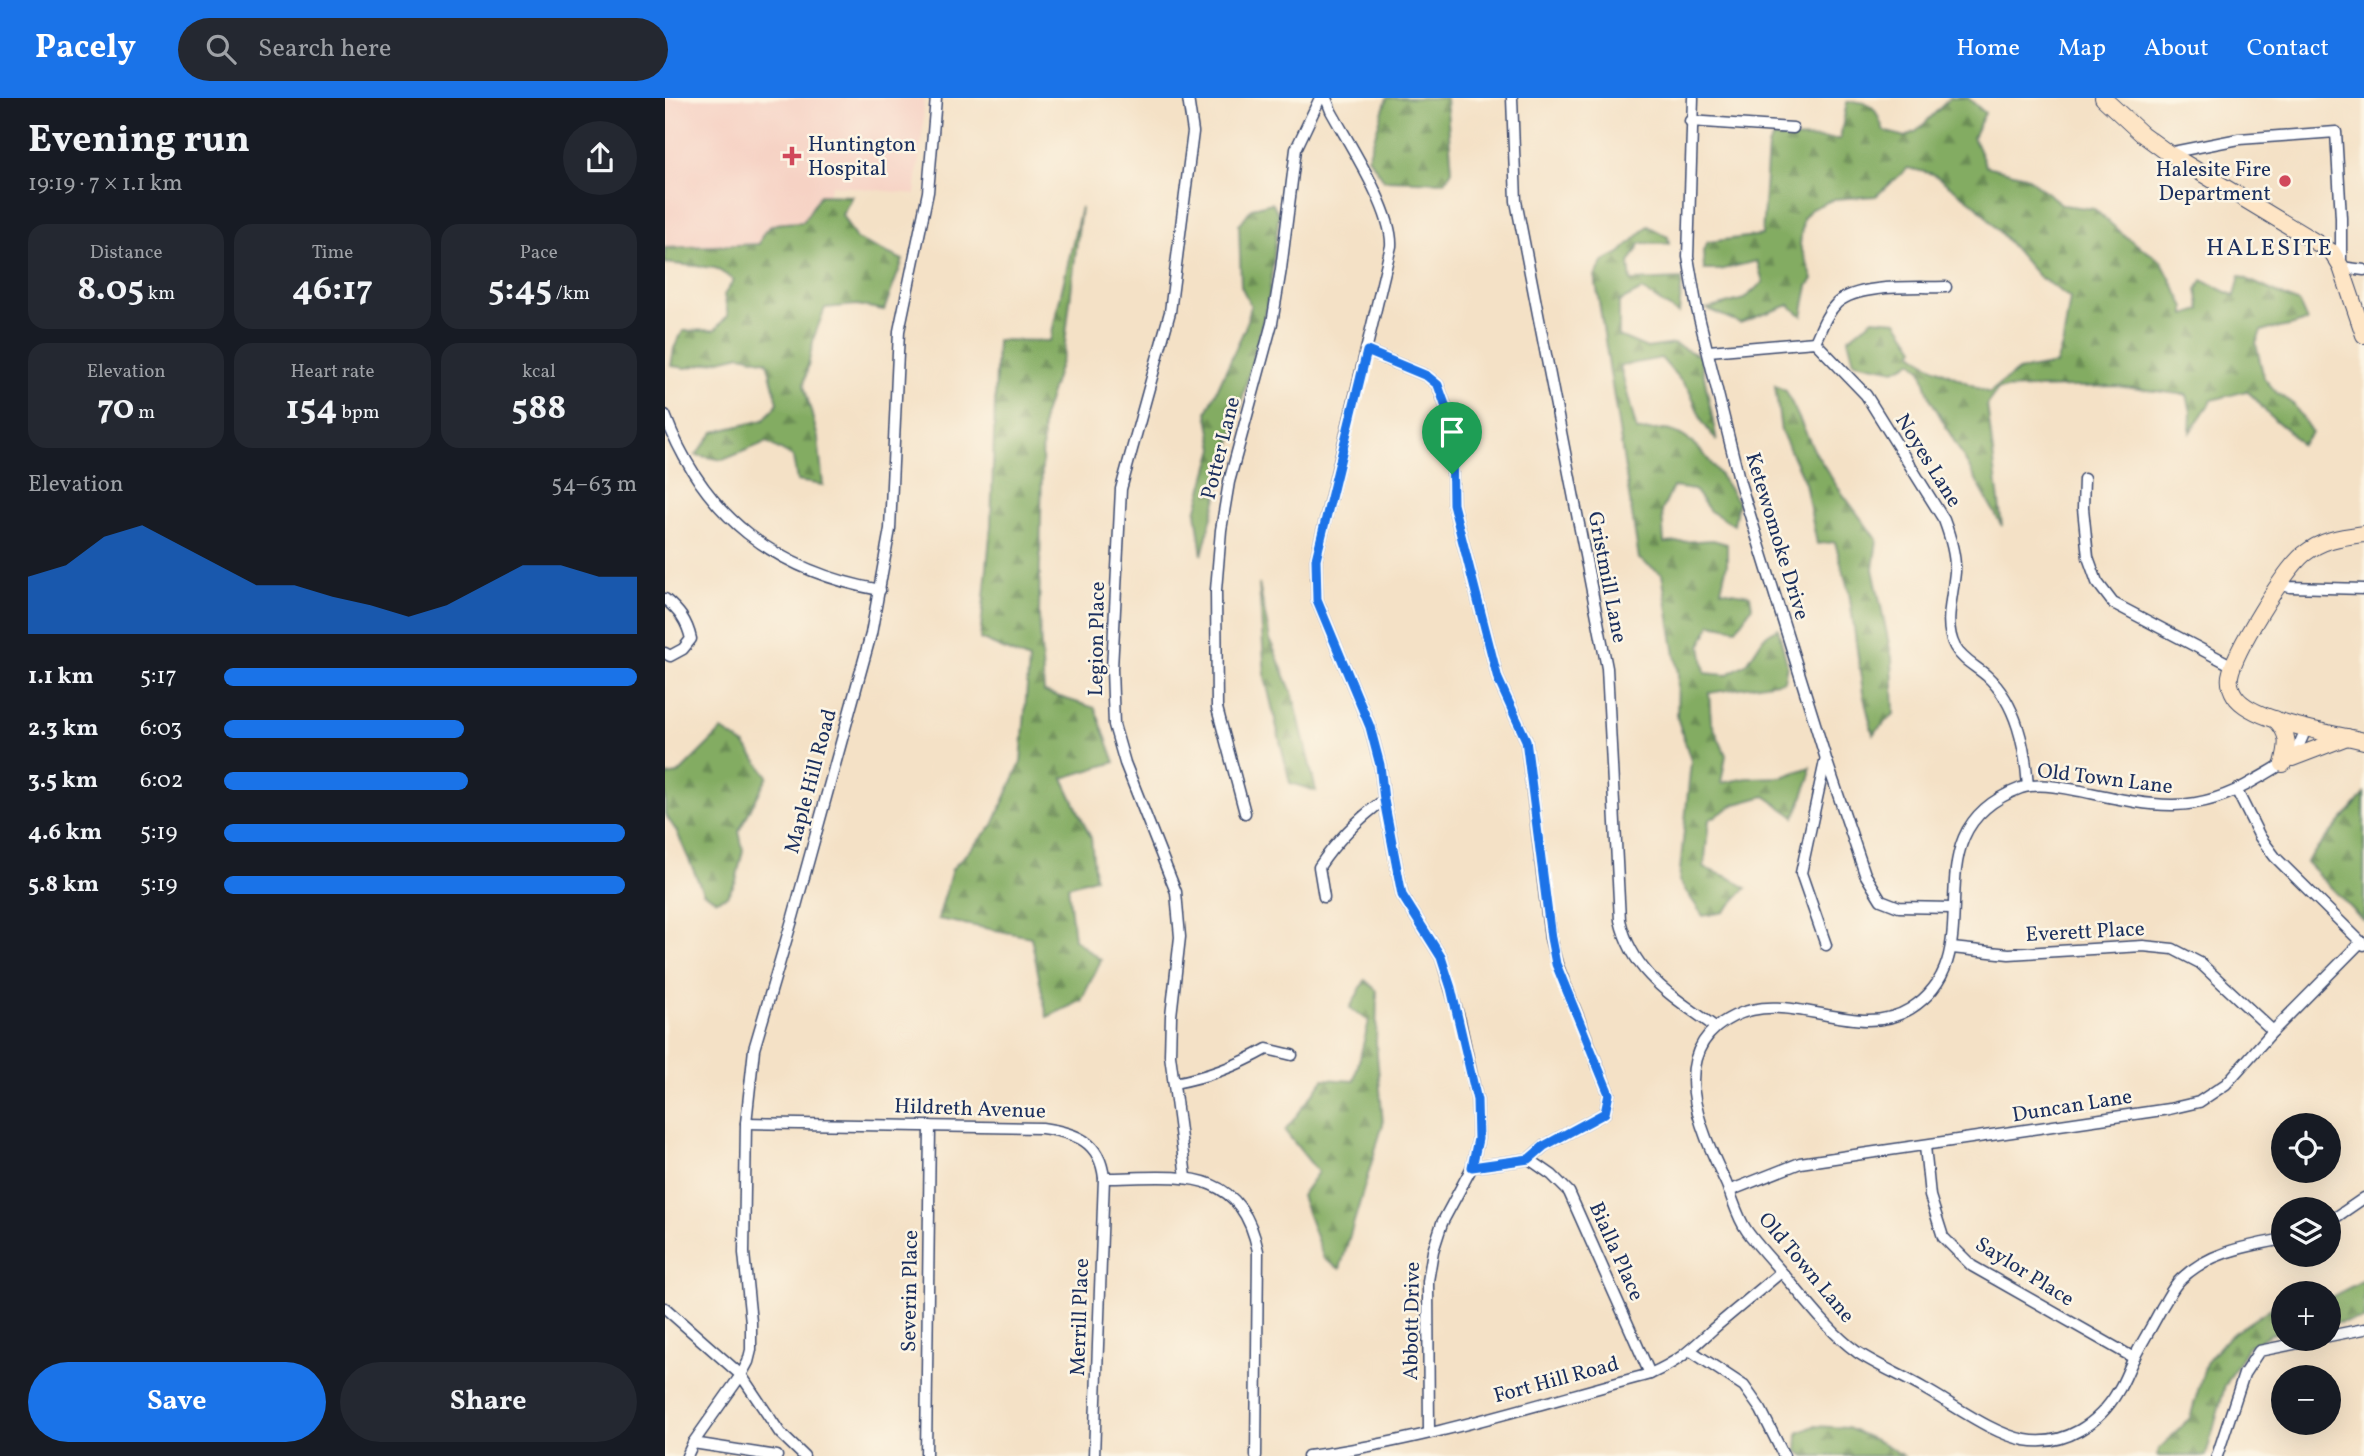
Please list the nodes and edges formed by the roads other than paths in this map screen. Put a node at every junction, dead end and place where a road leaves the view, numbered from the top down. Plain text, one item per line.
1 (936, 98) edge
2 (1188, 98) edge
3 (1319, 98) edge
4 (1326, 98) edge
5 (1512, 98) edge
6 (1693, 98) edge
7 (2103, 98) edge
8 (1690, 121) junction
9 (1793, 128) dead end
10 (2168, 153) junction
11 (2341, 267) junction
12 (2364, 270) edge
13 (1946, 287) dead end
14 (2364, 335) edge
15 (1815, 342) junction
16 (1367, 351) junction
17 (1709, 351) junction
18 (665, 415) edge
19 (2084, 479) dead end
20 (2364, 534) edge
21 (2280, 584) junction
22 (2364, 589) edge
23 (880, 590) junction
24 (665, 599) edge
25 (665, 653) edge
26 (2233, 666) junction
27 (2275, 719) junction
28 (2307, 727) junction
29 (2347, 737) junction
30 (2364, 741) edge
31 (1826, 758) junction
32 (2287, 761) junction
33 (2028, 786) junction
34 (2237, 791) junction
35 (1384, 800) junction
36 (1245, 813) dead end
37 (1324, 897) dead end
38 (1952, 908) junction
39 (2363, 943) edge
40 (1826, 945) dead end
41 (1952, 948) junction
42 (1715, 1027) junction
43 (2273, 1031) junction
44 (1292, 1055) dead end
45 (1174, 1083) junction
46 (746, 1122) junction
47 (930, 1126) junction
48 (1925, 1146) junction
49 (1529, 1159) junction
50 (1472, 1167) junction
51 (1186, 1177) junction
52 (1104, 1178) junction
53 (1729, 1192) junction
54 (2364, 1198) edge
55 (2341, 1214) edge
56 (2271, 1241) edge
57 (1781, 1272) junction
58 (665, 1308) edge
59 (2364, 1329) edge
60 (2341, 1334) edge
61 (2271, 1349) edge
62 (1691, 1351) junction
63 (2134, 1358) junction
64 (1650, 1374) junction
65 (741, 1375) junction
66 (1429, 1433) junction
67 (693, 1443) junction
68 (687, 1456) edge
69 (777, 1456) edge
70 (804, 1456) edge
71 (926, 1456) edge
72 (1094, 1456) edge
73 (1256, 1456) edge
74 (1308, 1456) edge
75 (1784, 1456) edge
76 (2217, 1456) edge

1 - 23 street, Maple Hill Road
2 - 45 street, Legion Place
3 - 36 street, Potter Lane
4 - 16 street, Abbott Drive
5 - 42 street, Gristmill Lane
6 - 8 street, Ketewomoke Drive
7 - 10 street
8 - 9 street
8 - 17 street, Ketewomoke Drive
10 - 11 street
10 - 11 street
11 - 12 street
11 - 14 street
13 - 15 street
15 - 17 street
15 - 33 street, Noyes Lane
16 - 35 street, Abbott Drive
16 - 49 street
17 - 31 street, Ketewomoke Drive
18 - 23 street
19 - 26 street
20 - 21 street
21 - 22 street
21 - 26 street
23 - 46 street, Maple Hill Road
24 - 25 street
26 - 27 street
27 - 28 street
27 - 32 street
28 - 29 street
28 - 32 street
29 - 30 street
29 - 32 street
31 - 38 street, Ketewomoke Drive
31 - 40 street
32 - 34 street, Old Town Lane
33 - 34 street, Old Town Lane
33 - 38 street, Old Town Lane
34 - 39 street
35 - 37 street
35 - 50 street, Abbott Drive
38 - 41 street, Old Town Lane
39 - 43 street, Duncan Lane
41 - 42 street, Old Town Lane
41 - 43 street, Everett Place
42 - 53 street, Old Town Lane
43 - 48 street, Duncan Lane
44 - 45 street
45 - 51 street, Legion Place
46 - 47 street, Hildreth Avenue
46 - 65 street, Maple Hill Road
47 - 52 street, Hildreth Avenue
47 - 71 street, Severin Place
48 - 53 street, Duncan Lane
48 - 63 street, Saylor Place
49 - 50 street
49 - 64 street, Bialla Place
50 - 66 street, Abbott Drive
51 - 52 street
51 - 73 street
52 - 72 street, Merrill Place
53 - 57 street, Old Town Lane
54 - 55 street
56 - 63 street, Old Town Lane
57 - 62 street, Fort Hill Road
57 - 63 street, Old Town Lane
58 - 65 street
59 - 60 street
61 - 76 street
62 - 64 street, Fort Hill Road
62 - 75 street
64 - 66 street, Fort Hill Road
65 - 67 street, Maple Hill Road
65 - 70 street
66 - 74 street, Fort Hill Road
67 - 68 street, Maple Hill Road
67 - 69 street

